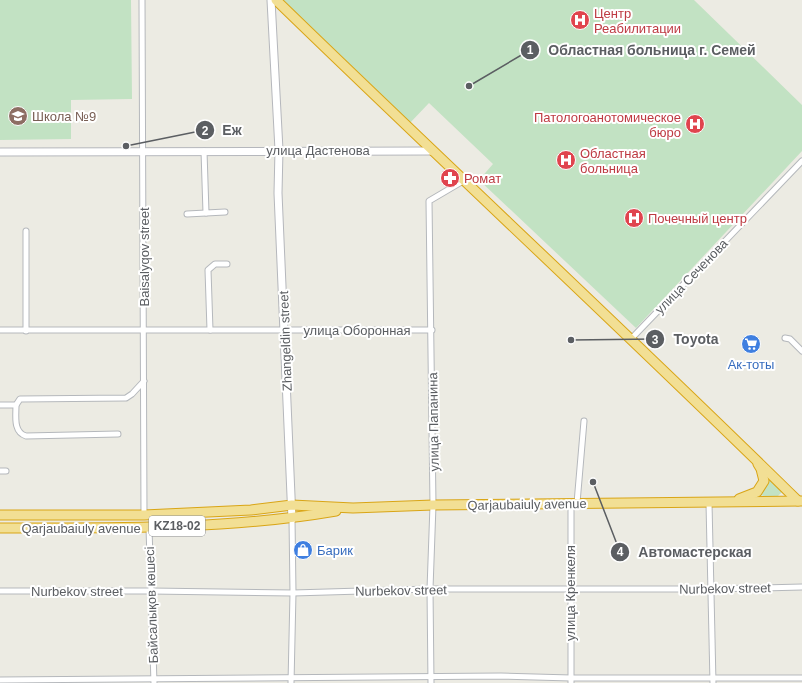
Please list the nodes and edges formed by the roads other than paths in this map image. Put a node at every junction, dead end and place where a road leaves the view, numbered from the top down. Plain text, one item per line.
1 (142, 0) edge
2 (271, 0) edge
3 (276, 0) edge
4 (279, 150) junction
5 (204, 151) junction
6 (432, 151) junction
7 (0, 152) edge
8 (143, 152) junction
9 (802, 161) edge
10 (463, 181) junction
11 (225, 212) dead end
12 (206, 213) junction
13 (187, 214) dead end
14 (26, 231) dead end
15 (227, 264) dead end
16 (0, 330) edge
17 (210, 330) junction
18 (284, 330) junction
19 (432, 330) junction
20 (26, 331) junction
21 (144, 331) junction
22 (785, 338) dead end
23 (631, 339) junction
24 (802, 351) edge
25 (144, 381) junction
26 (0, 405) edge
27 (16, 405) junction
28 (584, 421) dead end
29 (118, 434) dead end
30 (747, 450) junction
31 (0, 471) edge
32 (6, 471) dead end
33 (801, 500) edge
34 (709, 503) junction
35 (719, 503) junction
36 (574, 504) junction
37 (292, 505) junction
38 (433, 505) junction
39 (353, 508) junction
40 (0, 515) edge
41 (144, 515) junction
42 (292, 519) junction
43 (0, 528) edge
44 (149, 528) junction
45 (802, 587) edge
46 (570, 588) junction
47 (712, 589) junction
48 (430, 590) junction
49 (0, 591) edge
50 (151, 591) junction
51 (293, 593) junction
52 (431, 677) junction
53 (802, 678) edge
54 (0, 680) edge
55 (154, 680) edge
56 (291, 680) edge
57 (571, 681) edge
58 (713, 681) edge
59 (431, 683) edge

1 - 8 street, Baisalyqov street
2 - 4 street, Zhangeldin street
3 - 6 highway
4 - 5 street, улица Дастенова
4 - 6 street, улица Дастенова
4 - 18 street, Zhangeldin street
5 - 8 street, улица Дастенова
5 - 12 street
6 - 10 highway
7 - 8 street, улица Дастенова
8 - 21 street, Baisalyqov street
9 - 23 street, улица Сеченова
10 - 19 street, улица Папанина
10 - 23 highway
11 - 12 street
12 - 13 street
14 - 20 street
15 - 17 street
16 - 20 street, улица Оборонная
17 - 18 street, улица Оборонная
17 - 21 street, улица Оборонная
18 - 19 street, улица Оборонная
18 - 37 street, Zhangeldin street
19 - 38 street, улица Папанина
20 - 21 street, улица Оборонная
21 - 25 street, Baisalyqov street
22 - 24 street
23 - 30 highway
25 - 27 street
25 - 41 street, Baisalyqov street
26 - 27 street
27 - 29 street
28 - 36 street, улица Кренкеля
30 - 33 highway
30 - 35 highway
31 - 32 street
33 - 35 highway, Qarjaubaiuly avenue / KZ18-02
34 - 35 highway, Qarjaubaiuly avenue / KZ18-02
34 - 36 highway, Qarjaubaiuly avenue / KZ18-02
34 - 47 street
36 - 38 highway, Qarjaubaiuly avenue / KZ18-02
36 - 46 street, улица Кренкеля
37 - 39 highway, Qarjaubaiuly avenue / KZ18-02
37 - 41 highway, Qarjaubaiuly avenue / KZ18-02
37 - 42 street, Zhangeldin street
38 - 39 highway, Qarjaubaiuly avenue / KZ18-02
38 - 48 street, улица Папанина
39 - 42 highway, Qarjaubaiuly avenue / KZ18-02
40 - 41 highway, Qarjaubaiuly avenue / KZ18-02
42 - 44 highway, Qarjaubaiuly avenue / KZ18-02
42 - 51 street, Zhangeldin street
43 - 44 highway, Qarjaubaiuly avenue / KZ18-02
44 - 50 street, Байсалықов көшесі
45 - 47 street, Nurbekov street
46 - 47 street, Nurbekov street
46 - 48 street, Nurbekov street
46 - 57 street, улица Кренкеля
47 - 58 street
48 - 51 street, Nurbekov street
48 - 52 street, улица Папанина
49 - 50 street, Nurbekov street
50 - 51 street, Nurbekov street
50 - 55 street, Байсалықов көшесі
51 - 56 street, Zhangeldin street
52 - 56 street
52 - 57 street
52 - 59 street, улица Папанина
53 - 58 street
54 - 55 street
55 - 56 street
57 - 58 street

